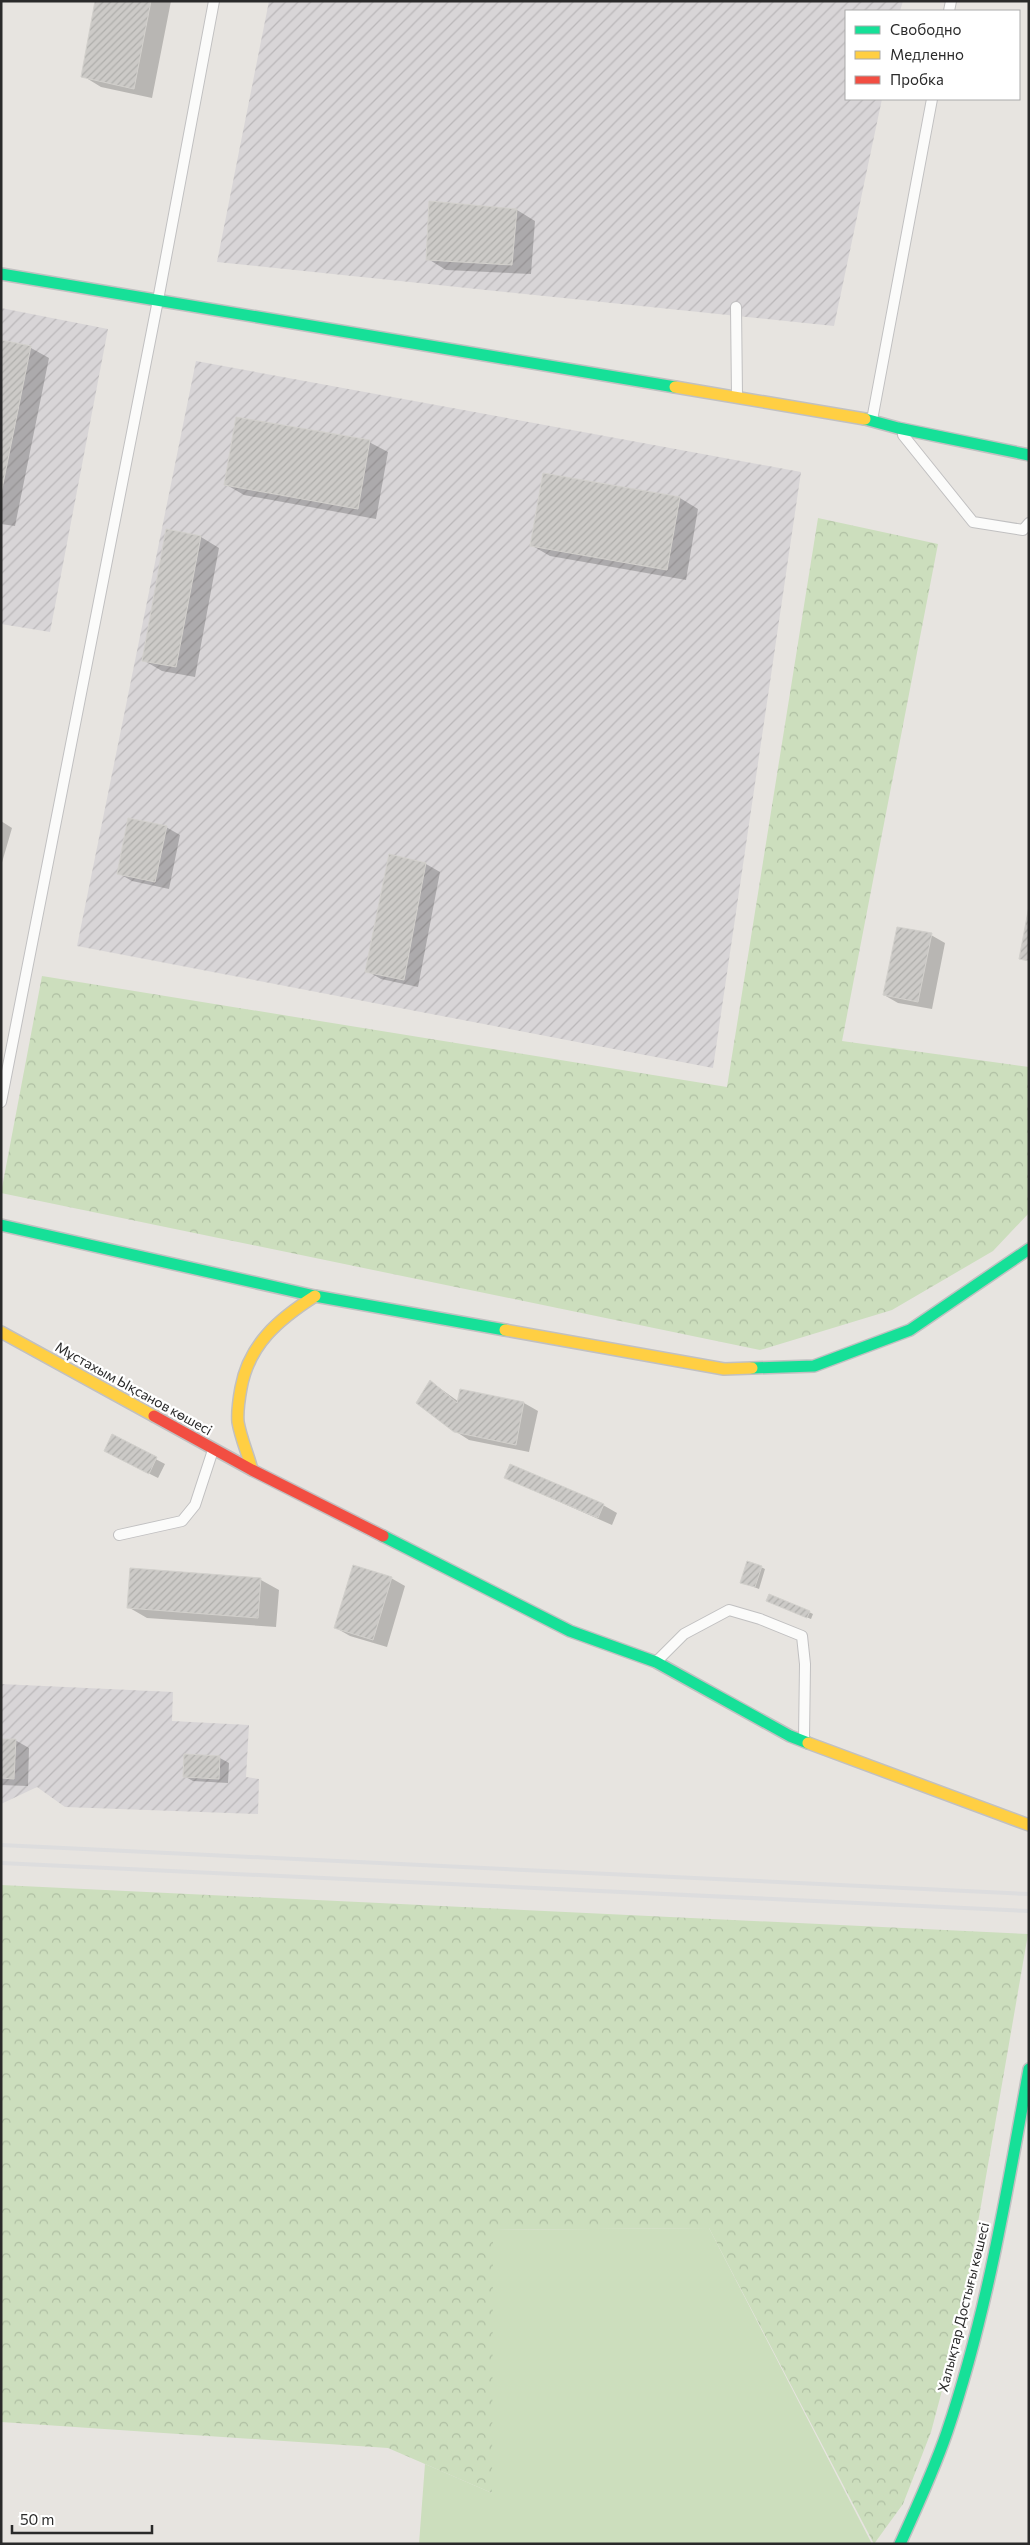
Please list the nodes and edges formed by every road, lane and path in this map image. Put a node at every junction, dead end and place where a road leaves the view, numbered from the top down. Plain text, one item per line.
1 (214, 1) edge
2 (932, 100) edge
3 (1, 274) edge
4 (158, 300) junction
5 (736, 307) dead end
6 (737, 396) junction
7 (872, 420) junction
8 (898, 428) junction
9 (1029, 455) edge
10 (1029, 523) edge
11 (1, 1102) edge
12 (1, 1225) edge
13 (1029, 1249) edge
14 (316, 1296) junction
15 (1, 1332) edge
16 (213, 1449) junction
17 (252, 1470) junction
18 (119, 1535) dead end
19 (656, 1662) junction
20 (804, 1741) junction
21 (1029, 1825) edge
22 (1029, 2069) edge
23 (900, 2544) edge

1 - 4 lane
2 - 7 lane
3 - 4 main road
4 - 6 main road
4 - 11 lane
5 - 6 lane
6 - 7 main road
7 - 8 main road
8 - 9 main road
8 - 10 lane
12 - 14 main road
13 - 14 main road
14 - 17 main road
15 - 16 main road, Мұстахым Ықсанов көшесі
16 - 17 main road, Мұстахым Ықсанов көшесі
16 - 18 lane
17 - 19 main road, Мұстахым Ықсанов көшесі
19 - 20 main road, Мұстахым Ықсанов көшесі
19 - 20 lane
20 - 21 main road, Мұстахым Ықсанов көшесі
22 - 23 main road, Халықтар Достығы көшесі

